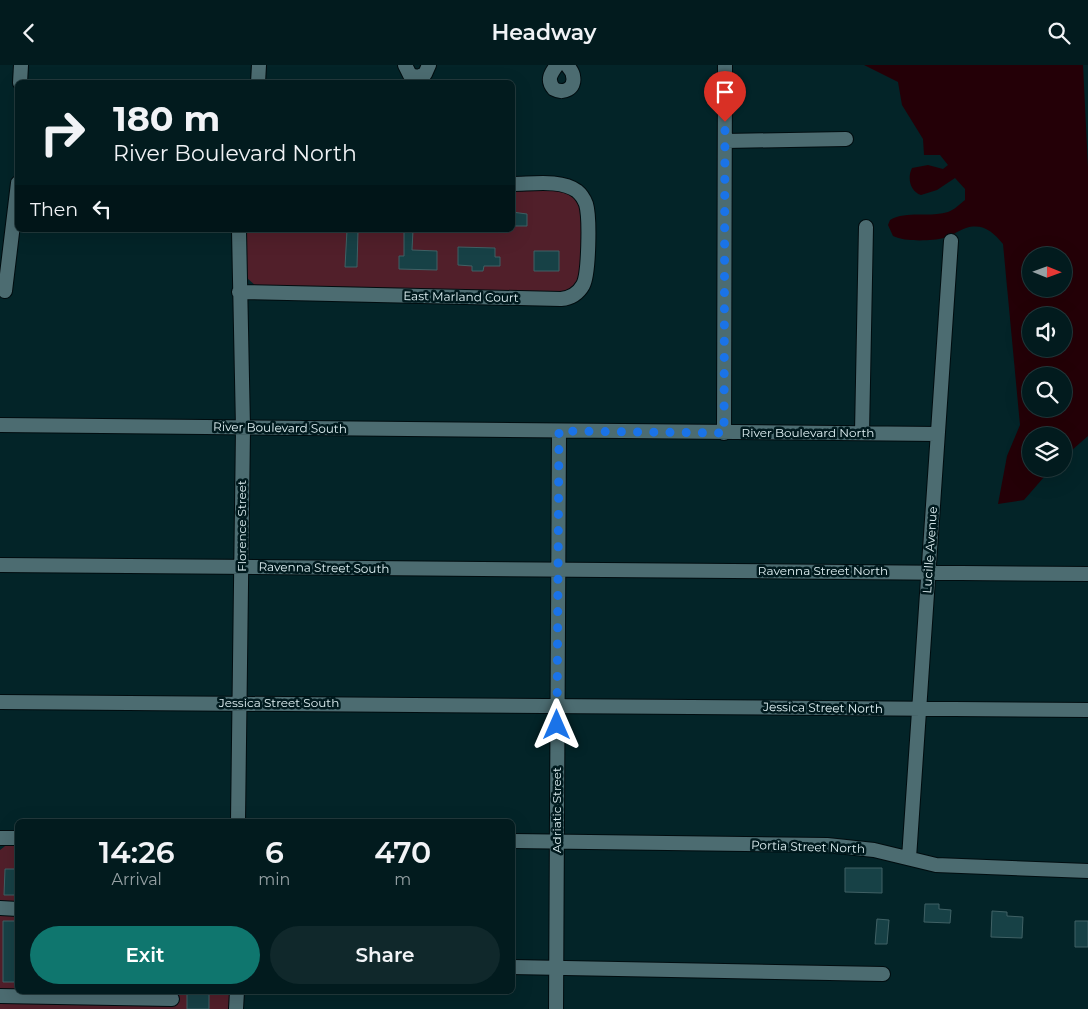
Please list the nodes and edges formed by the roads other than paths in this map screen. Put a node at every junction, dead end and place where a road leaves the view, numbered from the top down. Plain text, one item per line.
1 (21, 65) edge
2 (259, 65) edge
3 (405, 65) edge
4 (429, 65) edge
5 (558, 65) edge
6 (567, 65) edge
7 (725, 65) edge
8 (20, 80) edge
9 (258, 80) edge
10 (846, 139) dead end
11 (725, 141) junction
12 (515, 184) edge
13 (15, 208) edge
14 (866, 227) dead end
15 (240, 232) edge
16 (951, 241) dead end
17 (5, 291) dead end
18 (239, 292) junction
19 (0, 425) edge
20 (242, 428) junction
21 (559, 431) junction
22 (724, 433) junction
23 (862, 433) junction
24 (937, 434) junction
25 (0, 565) edge
26 (242, 567) junction
27 (558, 570) junction
28 (929, 572) junction
29 (1088, 573) edge
30 (0, 702) edge
31 (241, 703) junction
32 (557, 706) junction
33 (920, 709) junction
34 (1088, 710) edge
35 (238, 819) edge
36 (0, 838) edge
37 (15, 838) edge
38 (515, 841) edge
39 (556, 841) junction
40 (909, 858) junction
41 (1088, 871) edge
42 (0, 908) edge
43 (15, 909) edge
44 (515, 967) edge
45 (556, 967) junction
46 (883, 974) dead end
47 (237, 994) edge
48 (0, 996) edge
49 (172, 999) dead end
50 (236, 1009) edge
51 (556, 1009) edge

1 - 8 street
2 - 9 street
3 - 4 street
5 - 6 street
7 - 11 street
10 - 11 street
11 - 22 street
12 - 18 street, East Marland Court
13 - 17 street
14 - 23 street
15 - 18 street, Florence Street
16 - 24 street, Lucille Avenue
18 - 20 street, Florence Street
19 - 20 street, River Boulevard South
20 - 21 street, River Boulevard South
20 - 26 street, Florence Street
21 - 22 street, River Boulevard North
21 - 27 street, Adriatic Street
22 - 23 street, River Boulevard North
23 - 24 street, River Boulevard North
24 - 28 street, Lucille Avenue
25 - 26 street, Ravenna Street South
26 - 27 street, Ravenna Street South
26 - 31 street, Florence Street
27 - 28 street, Ravenna Street North
27 - 32 street, Adriatic Street
28 - 29 street, Ravenna Street North
28 - 33 street, Lucille Avenue
30 - 31 street, Jessica Street South
31 - 32 street, Jessica Street South
31 - 35 street, Florence Street
32 - 33 street, Jessica Street North
32 - 39 street, Adriatic Street
33 - 34 street, Jessica Street North
33 - 40 street, Lucille Avenue
36 - 37 street
38 - 39 street, Portia Street North
39 - 40 street, Portia Street North
39 - 45 street, Adriatic Street
40 - 41 street, Portia Street North
42 - 43 street
44 - 45 street
45 - 46 street
45 - 51 street, Adriatic Street
47 - 50 street
48 - 49 street

